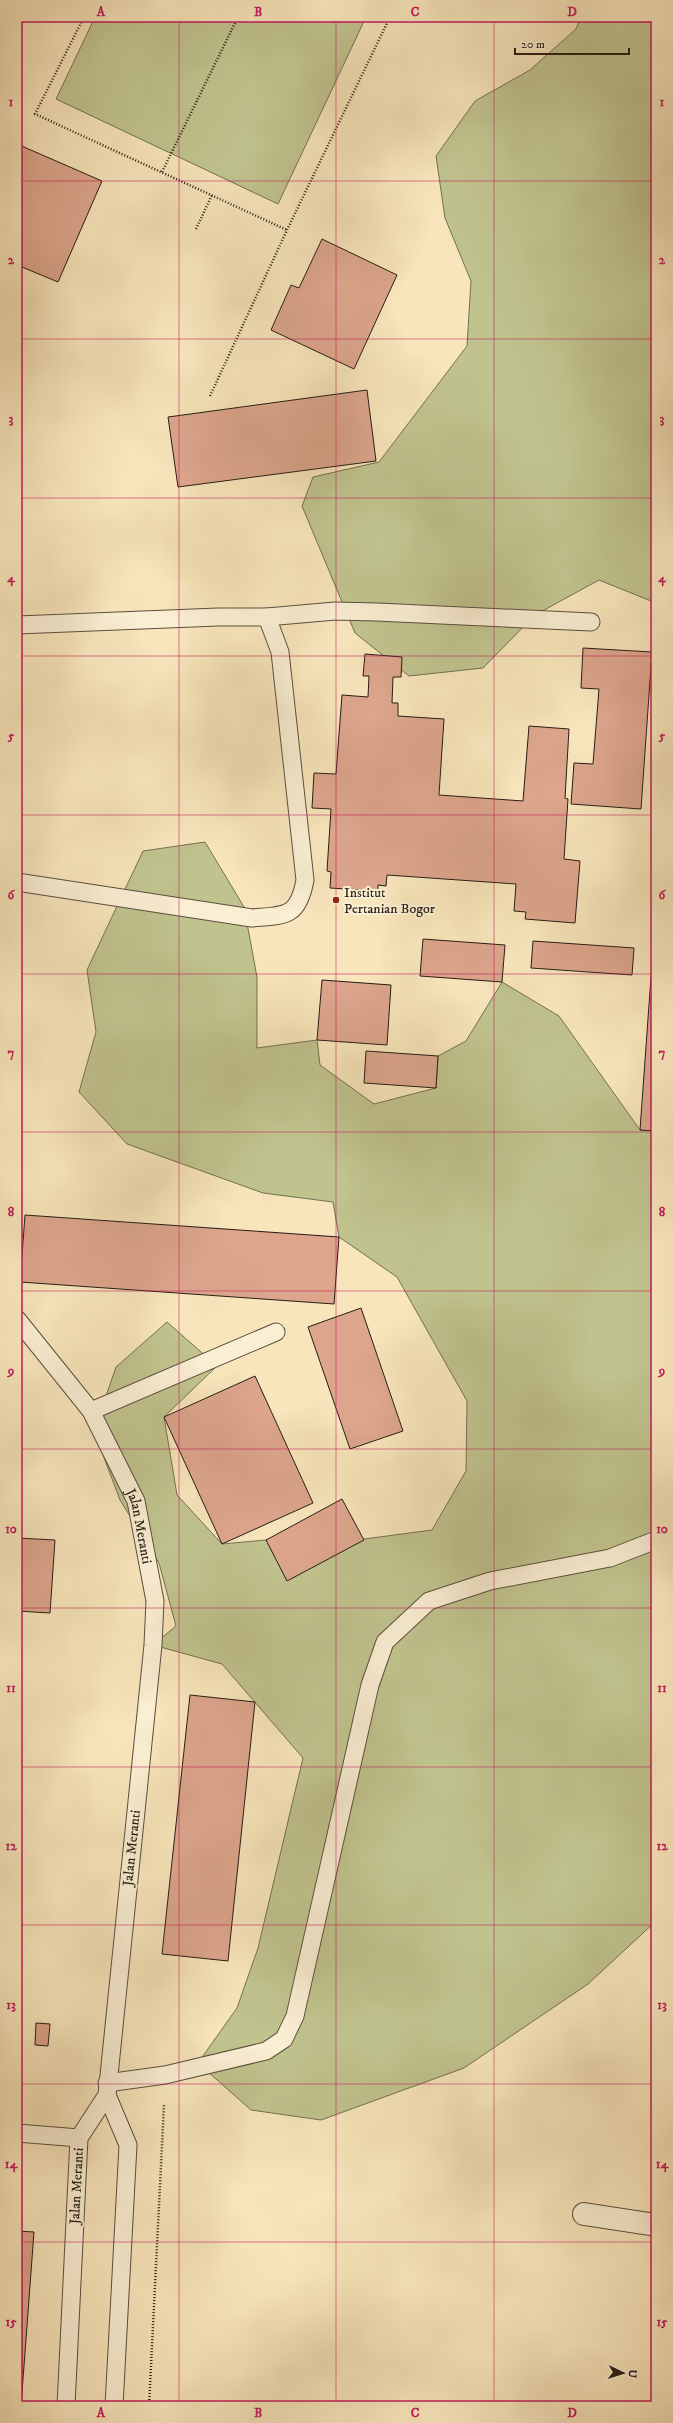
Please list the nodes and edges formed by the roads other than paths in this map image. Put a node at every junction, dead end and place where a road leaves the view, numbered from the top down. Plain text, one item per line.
1 (267, 617) junction
2 (591, 622) dead end
3 (17, 625) edge
4 (17, 882) edge
5 (17, 1319) edge
6 (276, 1332) dead end
7 (91, 1411) junction
8 (656, 1540) edge
9 (107, 2089) junction
10 (17, 2133) edge
11 (79, 2138) junction
12 (584, 2214) dead end
13 (656, 2225) edge
14 (66, 2406) edge
15 (114, 2406) edge

1 - 2 lane
1 - 3 lane
1 - 4 lane
5 - 7 lane, Jalan Meranti
6 - 7 lane
7 - 9 lane, Jalan Meranti
8 - 9 lane
9 - 11 lane, Jalan Meranti
9 - 15 lane
10 - 11 lane
11 - 14 lane, Jalan Meranti
12 - 13 street

